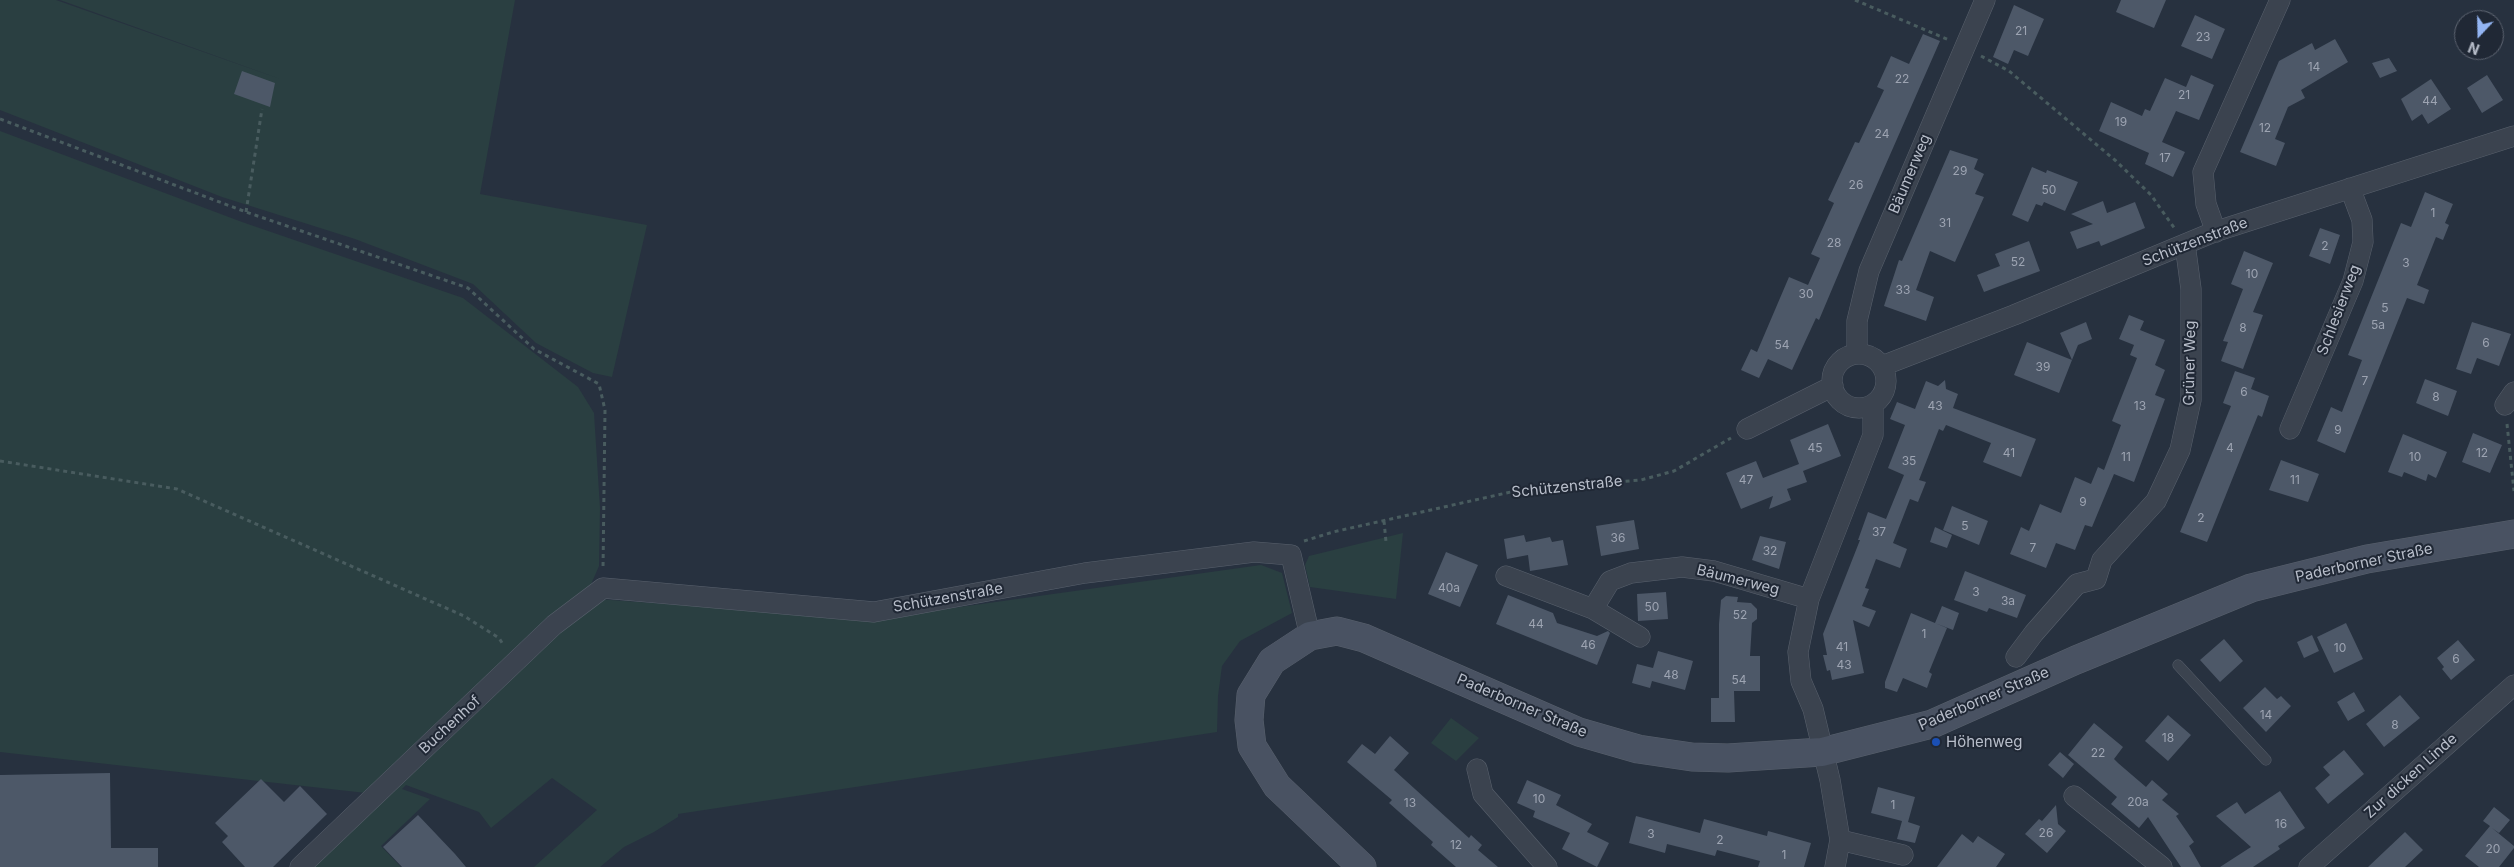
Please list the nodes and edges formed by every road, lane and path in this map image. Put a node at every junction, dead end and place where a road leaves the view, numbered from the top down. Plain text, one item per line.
1 (1855, 0) edge
2 (1985, 0) edge
3 (2280, 0) edge
4 (1964, 47) junction
5 (262, 109) dead end
6 (0, 119) edge
7 (2514, 136) edge
8 (2350, 188) junction
9 (246, 212) junction
10 (2216, 232) junction
11 (2185, 244) junction
12 (1856, 354) junction
13 (1882, 366) junction
14 (1832, 386) junction
15 (2509, 399) edge
16 (1873, 405) junction
17 (1747, 429) joint
18 (2290, 429) dead end
19 (0, 461) edge
20 (2514, 491) edge
21 (1384, 521) junction
22 (2514, 534) edge
23 (1386, 542) dead end
24 (1291, 556) junction
25 (1506, 576) dead end
26 (603, 588) junction
27 (1810, 599) junction
28 (1593, 609) junction
29 (1310, 636) junction
30 (1640, 637) dead end
31 (2016, 657) dead end
32 (515, 664) junction
33 (2178, 665) dead end
34 (2514, 685) edge
35 (1822, 752) junction
36 (2266, 760) dead end
37 (1477, 769) dead end
38 (2074, 796) dead end
39 (1840, 840) junction
40 (1903, 855) dead end
41 (300, 867) edge
42 (1362, 867) edge
43 (1546, 867) edge
44 (1835, 867) edge
45 (2162, 867) edge
46 (2309, 867) edge

1 - 4 path
2 - 4 street, Bäumerweg
3 - 10 street
4 - 11 path
4 - 12 street, Bäumerweg
5 - 9 path
6 - 9 path
7 - 8 street, Schützenstraße
8 - 10 street, Schützenstraße
8 - 18 street, Schlesierweg
9 - 26 path
10 - 11 street, Schützenstraße
11 - 13 street, Schützenstraße
11 - 31 street, Grüner Weg
12 - 13 street
12 - 14 street
13 - 16 street
14 - 16 street
14 - 17 street
15 - 20 path
16 - 27 street
17 - 21 path, Schützenstraße
19 - 32 path
21 - 23 path
21 - 24 path, Schützenstraße
22 - 35 main road, Paderborner Straße
24 - 26 street, Schützenstraße
24 - 29 street
25 - 28 street
26 - 32 street, Buchenhof
27 - 28 street, Bäumerweg
27 - 35 street
28 - 30 street
29 - 35 main road, Paderborner Straße
29 - 42 main road, Paderborner Straße
32 - 41 street, Buchenhof
33 - 36 lane
34 - 46 street, Zur dicken Linde
35 - 39 street
37 - 43 street
38 - 45 street
39 - 40 street
39 - 44 street

